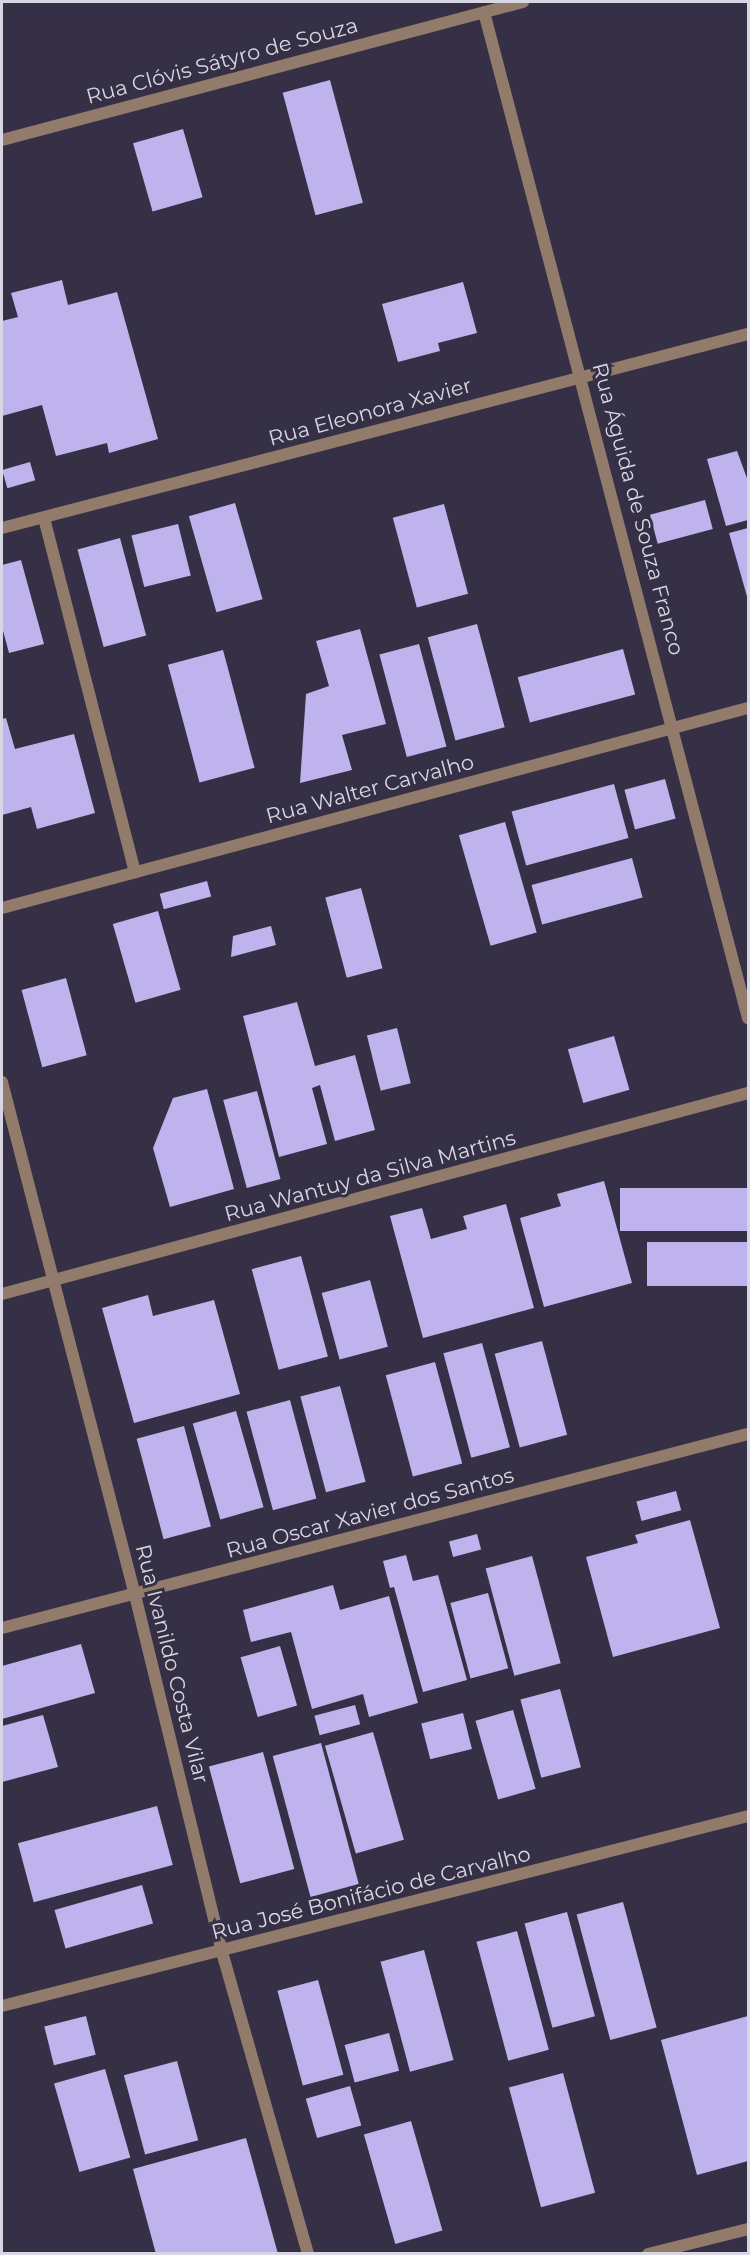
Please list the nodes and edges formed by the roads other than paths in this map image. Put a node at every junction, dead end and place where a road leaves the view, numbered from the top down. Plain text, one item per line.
1 (522, 2) edge
2 (484, 12) junction
3 (2, 140) edge
4 (748, 334) edge
5 (583, 377) junction
6 (44, 518) junction
7 (2, 528) edge
8 (748, 708) edge
9 (675, 727) junction
10 (135, 872) junction
11 (2, 908) edge
12 (748, 1018) edge
13 (2, 1082) edge
14 (748, 1093) edge
15 (55, 1281) junction
16 (2, 1294) edge
17 (748, 1434) edge
18 (135, 1595) junction
19 (2, 1628) edge
20 (748, 1816) edge
21 (222, 1952) junction
22 (2, 2006) edge
23 (748, 2229) edge
24 (308, 2253) edge
25 (648, 2253) edge

1 - 2 street, Rua Clóvis Sátyro de Souza
2 - 3 street, Rua Clóvis Sátyro de Souza
2 - 5 street, Rua Águida de Souza Franco
4 - 5 street, Rua Eleonora Xavier
5 - 6 street, Rua Eleonora Xavier
5 - 9 street, Rua Águida de Souza Franco
6 - 7 street, Rua Eleonora Xavier
6 - 10 street
8 - 9 street, Rua Walter Carvalho
9 - 10 street, Rua Walter Carvalho
9 - 12 street, Rua Águida de Souza Franco
10 - 11 street, Rua Walter Carvalho
13 - 15 street, Rua Ivanildo Costa Vilar
14 - 15 street, Rua Wantuy da Silva Martins
15 - 16 street, Rua Wantuy da Silva Martins
15 - 18 street, Rua Ivanildo Costa Vilar
17 - 18 street, Rua Oscar Xavier dos Santos
18 - 19 street, Rua Oscar Xavier dos Santos
18 - 21 street, Rua Ivanildo Costa Vilar
20 - 21 street, Rua José Bonifácio de Carvalho
21 - 22 street, Rua José Bonifácio de Carvalho
21 - 24 street, Rua Ivanildo Costa Vilar
23 - 25 street

